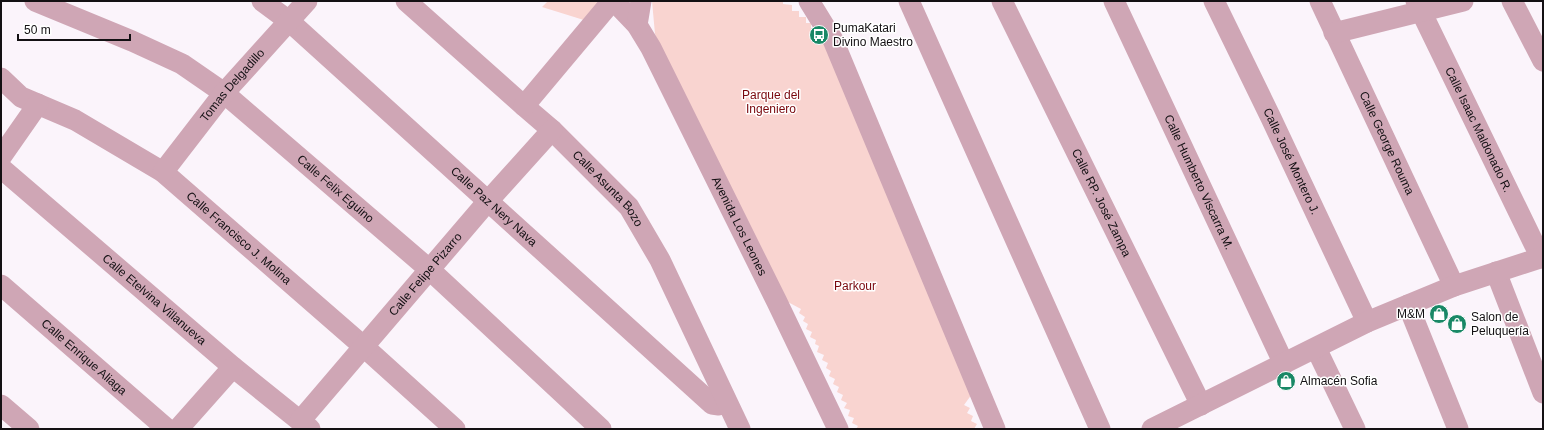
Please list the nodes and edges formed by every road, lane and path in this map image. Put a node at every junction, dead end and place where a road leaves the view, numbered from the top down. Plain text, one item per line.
1 (35, 1) edge
2 (262, 1) edge
3 (306, 1) edge
4 (406, 1) edge
5 (613, 1) edge
6 (641, 1) edge
7 (809, 1) edge
8 (909, 1) edge
9 (1002, 1) edge
10 (1114, 1) edge
11 (1214, 1) edge
12 (1320, 1) edge
13 (1463, 1) edge
14 (1512, 1) edge
15 (1419, 6) edge
16 (289, 21) junction
17 (637, 25) junction
18 (1334, 33) junction
19 (1543, 61) edge
20 (1, 78) edge
21 (224, 93) junction
22 (38, 104) junction
23 (524, 106) junction
24 (552, 130) junction
25 (1, 156) edge
26 (1, 168) edge
27 (163, 172) junction
28 (488, 201) junction
29 (1542, 258) edge
30 (430, 270) junction
31 (1496, 272) junction
32 (1, 285) edge
33 (1454, 286) junction
34 (1408, 305) junction
35 (1367, 322) junction
36 (363, 346) junction
37 (1316, 348) junction
38 (1284, 364) junction
39 (233, 366) junction
40 (1543, 393) edge
41 (726, 401) junction
42 (1, 405) edge
43 (1201, 405) junction
44 (305, 425) edge
45 (1159, 428) edge
46 (29, 429) edge
47 (167, 429) edge
48 (178, 429) edge
49 (455, 429) edge
50 (601, 429) edge
51 (740, 429) edge
52 (838, 429) edge
53 (994, 429) edge
54 (1100, 429) edge
55 (1354, 429) edge
56 (1458, 429) edge

1 - 21 street, Calle Felix Eguino
2 - 16 street, Calle Paz Nery Nava
3 - 16 street, Tomas Delgadillo
4 - 23 street, Calle Asunta Bozo
5 - 17 street, Avenida Los Leones
5 - 23 street
6 - 17 street
7 - 53 street
8 - 54 street
9 - 43 street, Calle RP. José Zampa
10 - 38 street, Calle Humberto Viscarra M.
11 - 35 street, Calle José Montero J.
12 - 18 street, Calle George Rouma
13 - 15 street
14 - 19 street
15 - 18 street
15 - 29 street, Calle Isaac Maldonado R.
16 - 21 street, Tomas Delgadillo
16 - 28 street, Calle Paz Nery Nava
17 - 52 street, Avenida Los Leones
18 - 33 street, Calle George Rouma
20 - 22 street, Calle Francisco J. Molina
21 - 27 street, Tomas Delgadillo
21 - 30 street, Calle Felix Eguino
22 - 25 street
22 - 27 street, Calle Francisco J. Molina
23 - 24 street, Calle Asunta Bozo
24 - 28 street, Calle Felipe Pizarro
24 - 41 street, Calle Asunta Bozo
26 - 39 street, Calle Etelvina Villanueva
27 - 36 street, Calle Francisco J. Molina
28 - 30 street, Calle Felipe Pizarro
28 - 41 street, Calle Paz Nery Nava
29 - 31 street
30 - 36 street, Calle Felipe Pizarro
30 - 50 street, Calle Felix Eguino
31 - 33 street
31 - 40 street
32 - 47 street, Calle Enrique Aliaga
33 - 34 street
34 - 35 street
34 - 56 street
35 - 37 street
36 - 44 street, Calle Felipe Pizarro
36 - 49 street, Calle Francisco J. Molina
37 - 38 street
37 - 55 street
38 - 43 street
39 - 44 street, Calle Etelvina Villanueva
39 - 48 street
41 - 51 street, Calle Asunta Bozo
42 - 46 street
43 - 45 street

